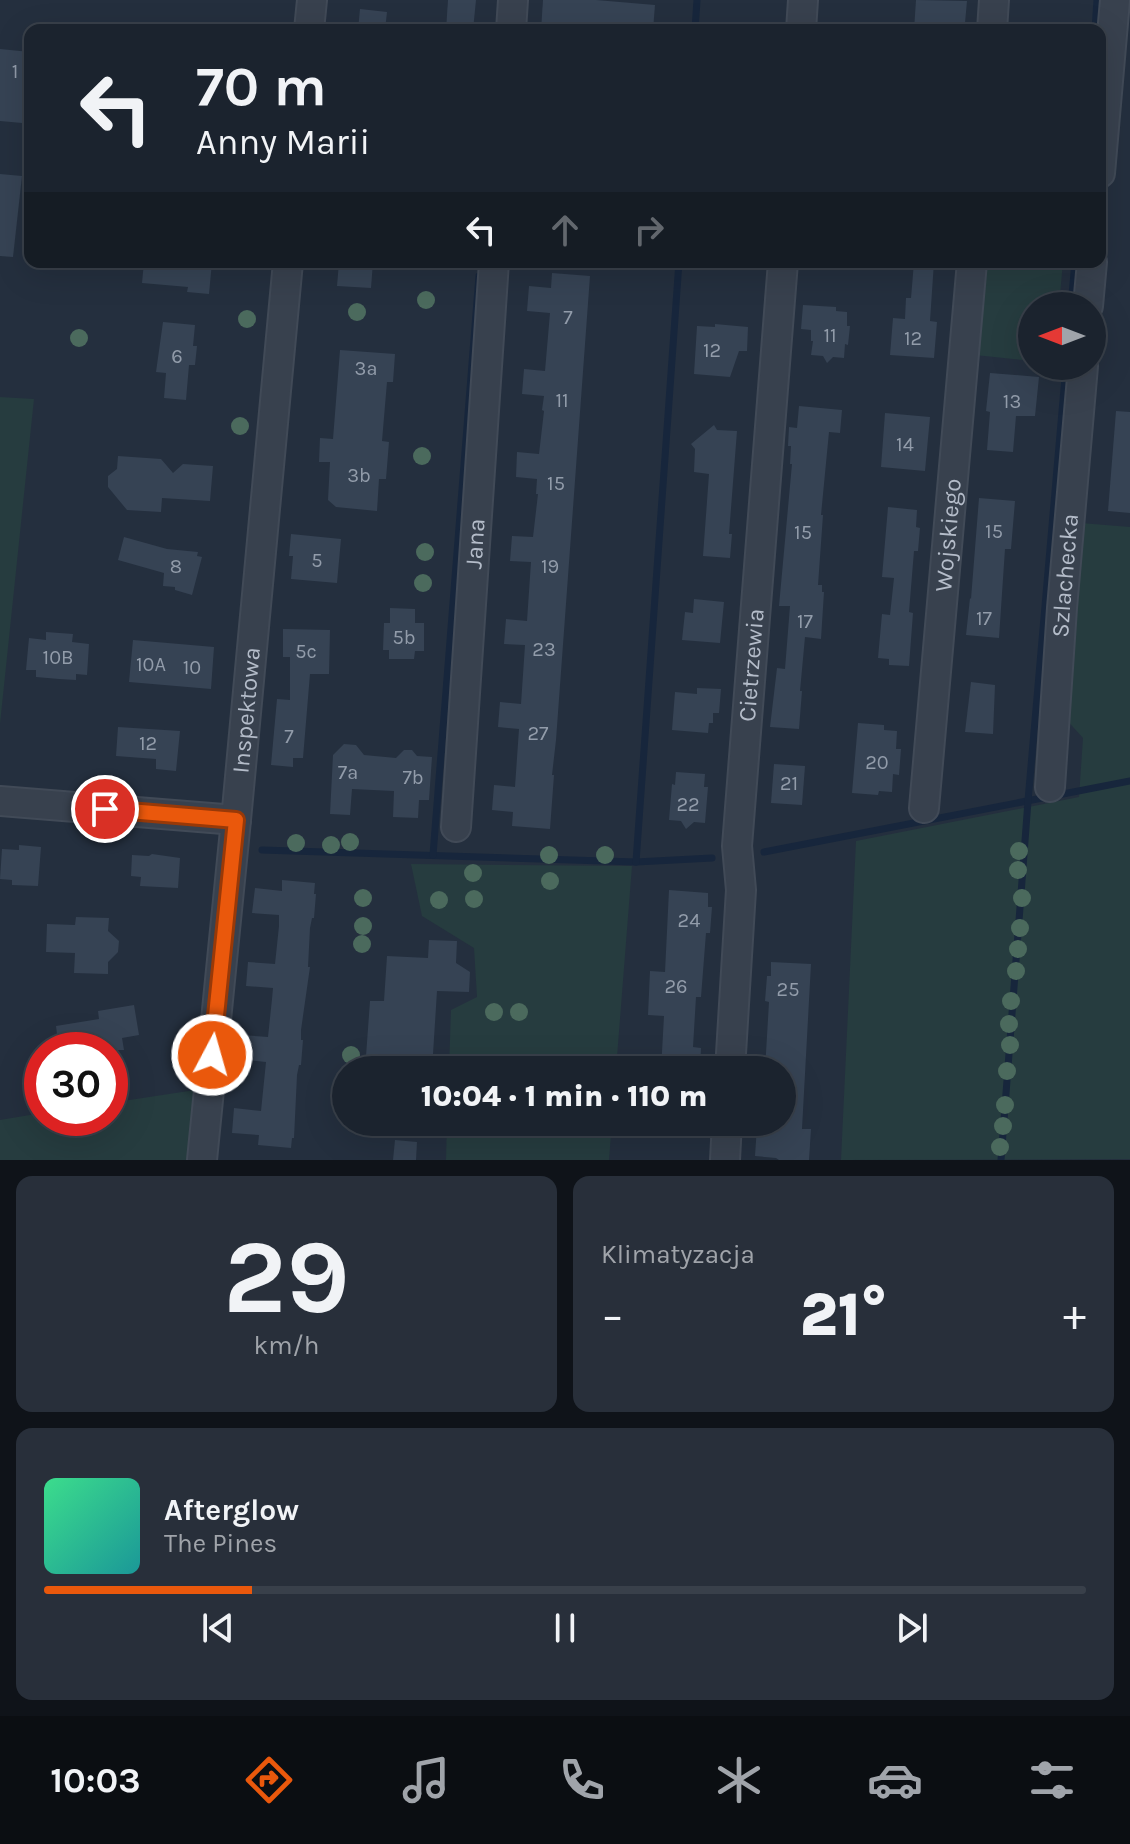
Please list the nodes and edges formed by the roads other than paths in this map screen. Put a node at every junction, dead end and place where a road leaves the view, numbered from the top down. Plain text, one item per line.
1 (312, 0) edge
2 (513, 0) edge
3 (803, 0) edge
4 (994, 0) edge
5 (1115, 0) edge
6 (310, 24) edge
7 (511, 24) edge
8 (801, 24) edge
9 (992, 24) edge
10 (1106, 104) edge
11 (287, 268) edge
12 (494, 268) edge
13 (783, 268) edge
14 (971, 268) edge
15 (1091, 268) edge
16 (1089, 292) edge
17 (1082, 380) edge
18 (1050, 787) dead end
19 (0, 801) edge
20 (924, 808) dead end
21 (236, 820) junction
22 (456, 827) dead end
23 (731, 1056) edge
24 (726, 1136) edge
25 (202, 1160) edge
26 (725, 1160) edge

1 - 6 street
2 - 7 street
3 - 8 street
4 - 9 street
5 - 10 street
11 - 21 street, Inspektowa
12 - 22 street, Jana
13 - 23 street, Cietrzewia
14 - 20 street, Wojskiego
15 - 16 street
17 - 18 street, Szlachecka
19 - 21 street
21 - 25 street, Inspektowa
24 - 26 street

